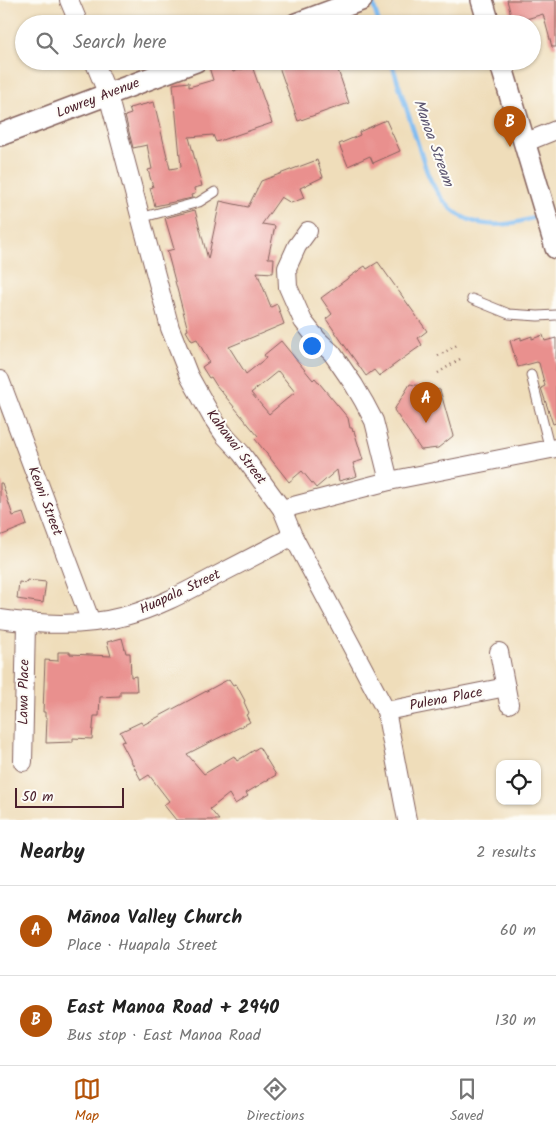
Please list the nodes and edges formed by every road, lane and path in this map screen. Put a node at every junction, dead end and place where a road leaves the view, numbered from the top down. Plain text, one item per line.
1 (69, 0) edge
2 (360, 0) edge
3 (482, 0) edge
4 (75, 15) edge
5 (320, 15) edge
6 (486, 15) edge
7 (98, 70) edge
8 (173, 70) edge
9 (503, 70) edge
10 (108, 95) junction
11 (556, 130) edge
12 (0, 135) edge
13 (524, 144) junction
14 (215, 192) dead end
15 (140, 218) junction
16 (308, 231) dead end
17 (554, 240) edge
18 (472, 300) dead end
19 (556, 316) edge
20 (456, 345) dead end
21 (438, 356) dead end
22 (460, 360) dead end
23 (438, 373) dead end
24 (531, 375) dead end
25 (0, 380) edge
26 (553, 449) edge
27 (389, 482) junction
28 (282, 509) junction
29 (293, 536) junction
30 (0, 619) edge
31 (91, 622) junction
32 (26, 623) junction
33 (498, 652) dead end
34 (386, 711) junction
35 (23, 762) dead end
36 (406, 820) edge

1 - 4 street
2 - 5 street
3 - 6 street
7 - 10 street, Kahawai Street
8 - 10 street, Lowrey Avenue
9 - 13 street
10 - 12 street, Lowrey Avenue
10 - 15 street, Kahawai Street
11 - 13 street
13 - 17 street
14 - 15 lane
15 - 28 street, Kahawai Street
16 - 27 street
18 - 19 lane
20 - 21 path
22 - 23 path
24 - 26 lane
25 - 31 street, Keoni Street
26 - 27 street
27 - 28 street
28 - 29 street, Kahawai Street
29 - 31 street, Huapala Street
29 - 34 street, Kahawai Street
30 - 32 street, Huapala Street
31 - 32 street, Huapala Street
32 - 35 street, Lawa Place
33 - 34 street, Pulena Place
34 - 36 street, Kahawai Street

